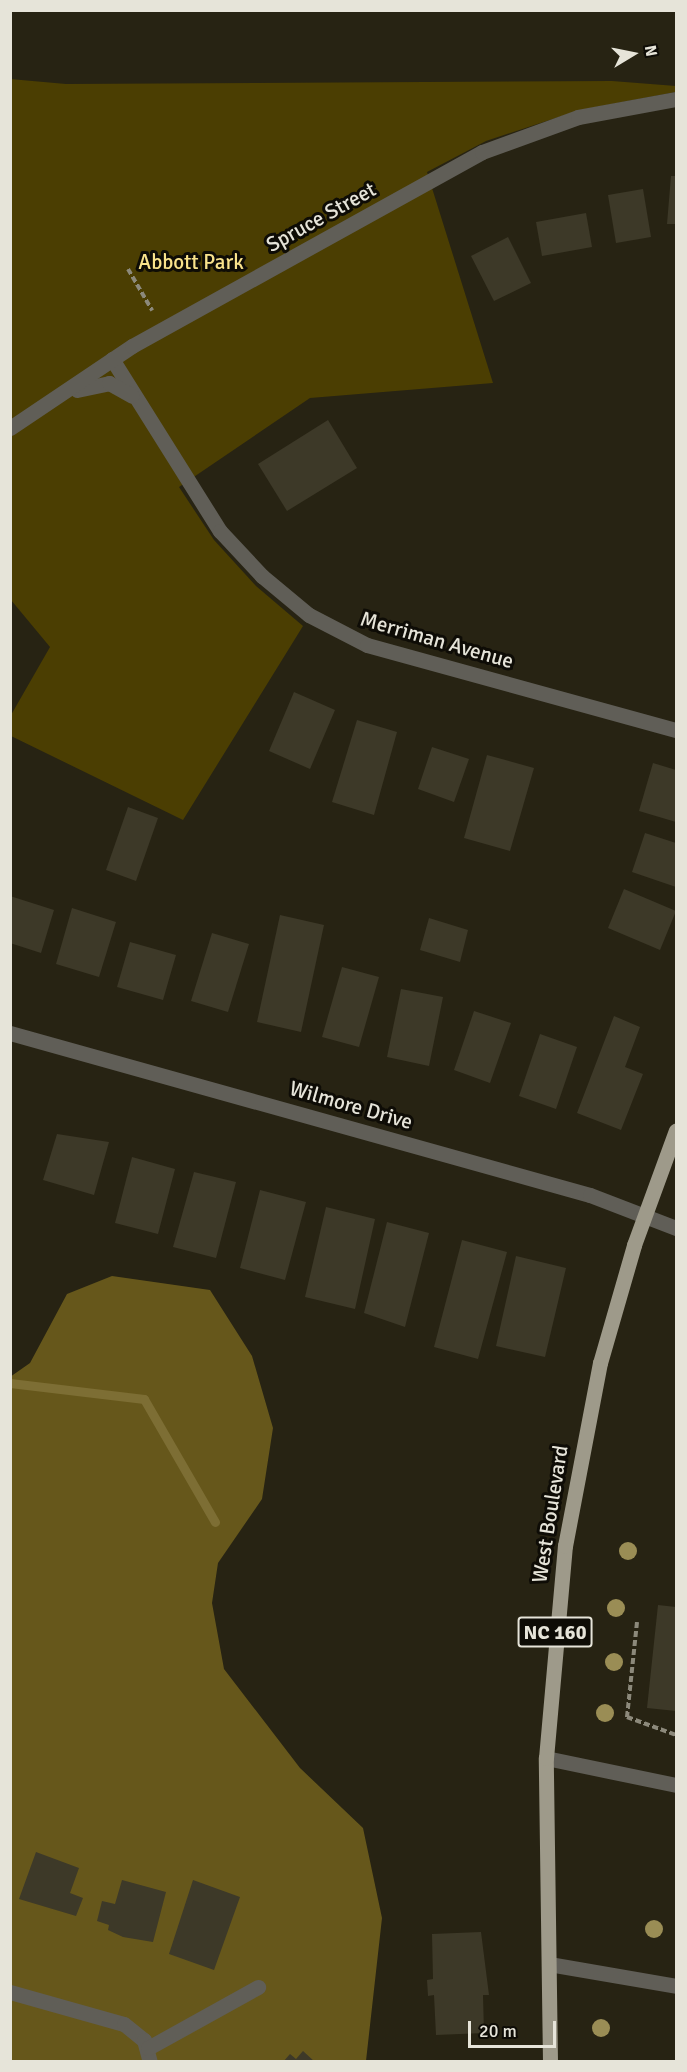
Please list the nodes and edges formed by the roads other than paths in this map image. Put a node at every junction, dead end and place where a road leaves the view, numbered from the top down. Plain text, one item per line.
1 (676, 99) edge
2 (112, 359) junction
3 (67, 393) junction
4 (141, 408) junction
5 (10, 428) edge
6 (676, 730) edge
7 (10, 1033) edge
8 (676, 1130) edge
9 (645, 1213) junction
10 (676, 1228) edge
11 (546, 1758) junction
12 (676, 1785) edge
13 (549, 1964) junction
14 (676, 1986) edge
15 (258, 1987) dead end
16 (10, 1992) edge
17 (149, 2055) edge
18 (550, 2061) edge

1 - 2 street, Spruce Street
2 - 3 street, Spruce Street
2 - 4 street, Merriman Avenue
3 - 4 street, Merriman Avenue
3 - 5 street, Spruce Street
4 - 6 street, Merriman Avenue
7 - 9 street, Wilmore Drive
8 - 9 main road, West Boulevard / NC 160
9 - 10 street, Wilmore Drive
9 - 11 main road, West Boulevard / NC 160
11 - 12 street
11 - 13 main road, West Boulevard / NC 160
13 - 14 street
13 - 18 main road, West Boulevard / NC 160
15 - 17 street
16 - 17 street

